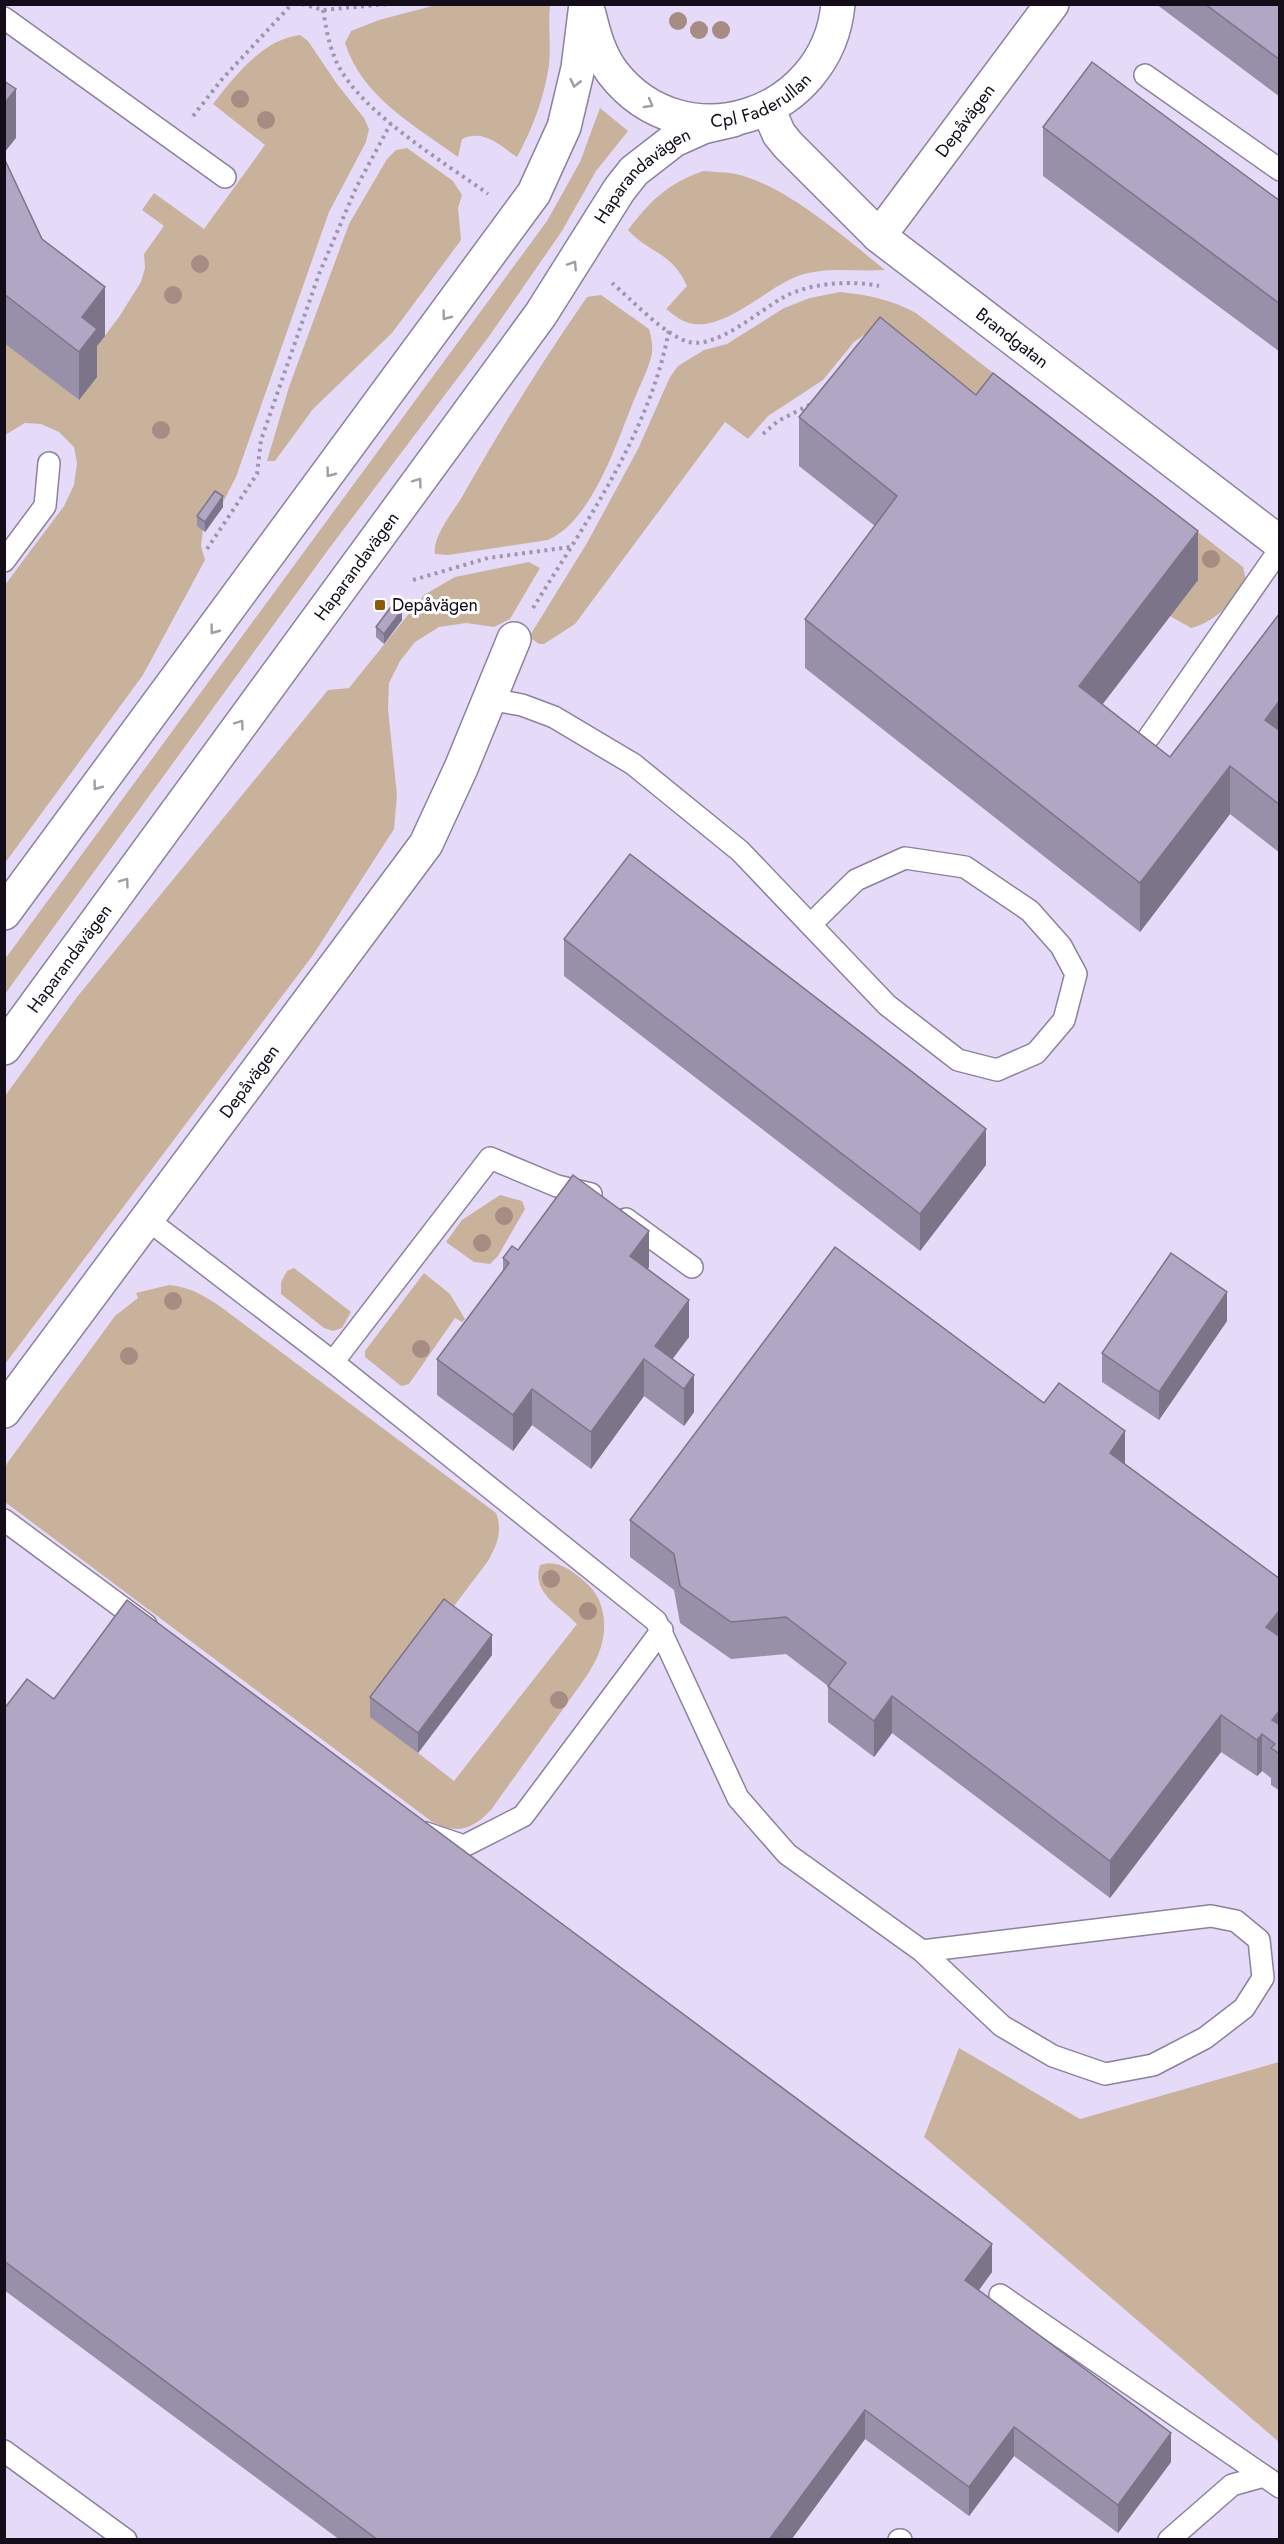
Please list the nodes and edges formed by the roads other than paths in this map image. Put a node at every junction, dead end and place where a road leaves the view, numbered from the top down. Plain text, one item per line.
1 (587, 4) edge
2 (1052, 4) edge
3 (838, 14) edge
4 (4, 18) edge
5 (1145, 75) dead end
6 (768, 109) junction
7 (733, 120) junction
8 (1280, 170) edge
9 (225, 177) dead end
10 (879, 236) junction
11 (49, 463) dead end
12 (1280, 543) edge
13 (1280, 549) edge
14 (4, 561) edge
15 (514, 639) road end
16 (489, 699) junction
17 (1149, 737) edge
18 (4, 914) edge
19 (810, 924) junction
20 (4, 1048) edge
21 (148, 1220) junction
22 (692, 1268) dead end
23 (333, 1362) junction
24 (4, 1412) edge
25 (4, 1520) edge
26 (662, 1630) junction
27 (158, 1634) edge
28 (408, 1819) edge
29 (922, 1951) junction
30 (1000, 2295) dead end
31 (4, 2451) edge
32 (1272, 2481) edge
33 (126, 2540) edge
34 (1169, 2540) edge

1 -> 7 main road, Cpl Faderullan
1 -> 18 main road
2 - 10 main road, Depåvägen
3 - 6 main road, Cpl Faderullan
4 - 9 lane
5 - 8 lane
6 - 7 main road, Cpl Faderullan
6 - 10 main road, Brandgatan
20 -> 7 main road, Haparandavägen
10 - 12 main road, Brandgatan
11 - 14 lane
13 - 17 lane
15 - 16 main road, Depåvägen
16 - 19 lane
16 - 21 main road, Depåvägen
19 - 19 lane
21 - 23 lane
21 - 24 main road, Depåvägen
22 - 23 lane
23 - 26 lane
25 - 27 lane
26 - 28 lane
26 - 29 lane
29 - 29 lane
30 - 32 lane
31 - 33 lane
32 - 34 lane

